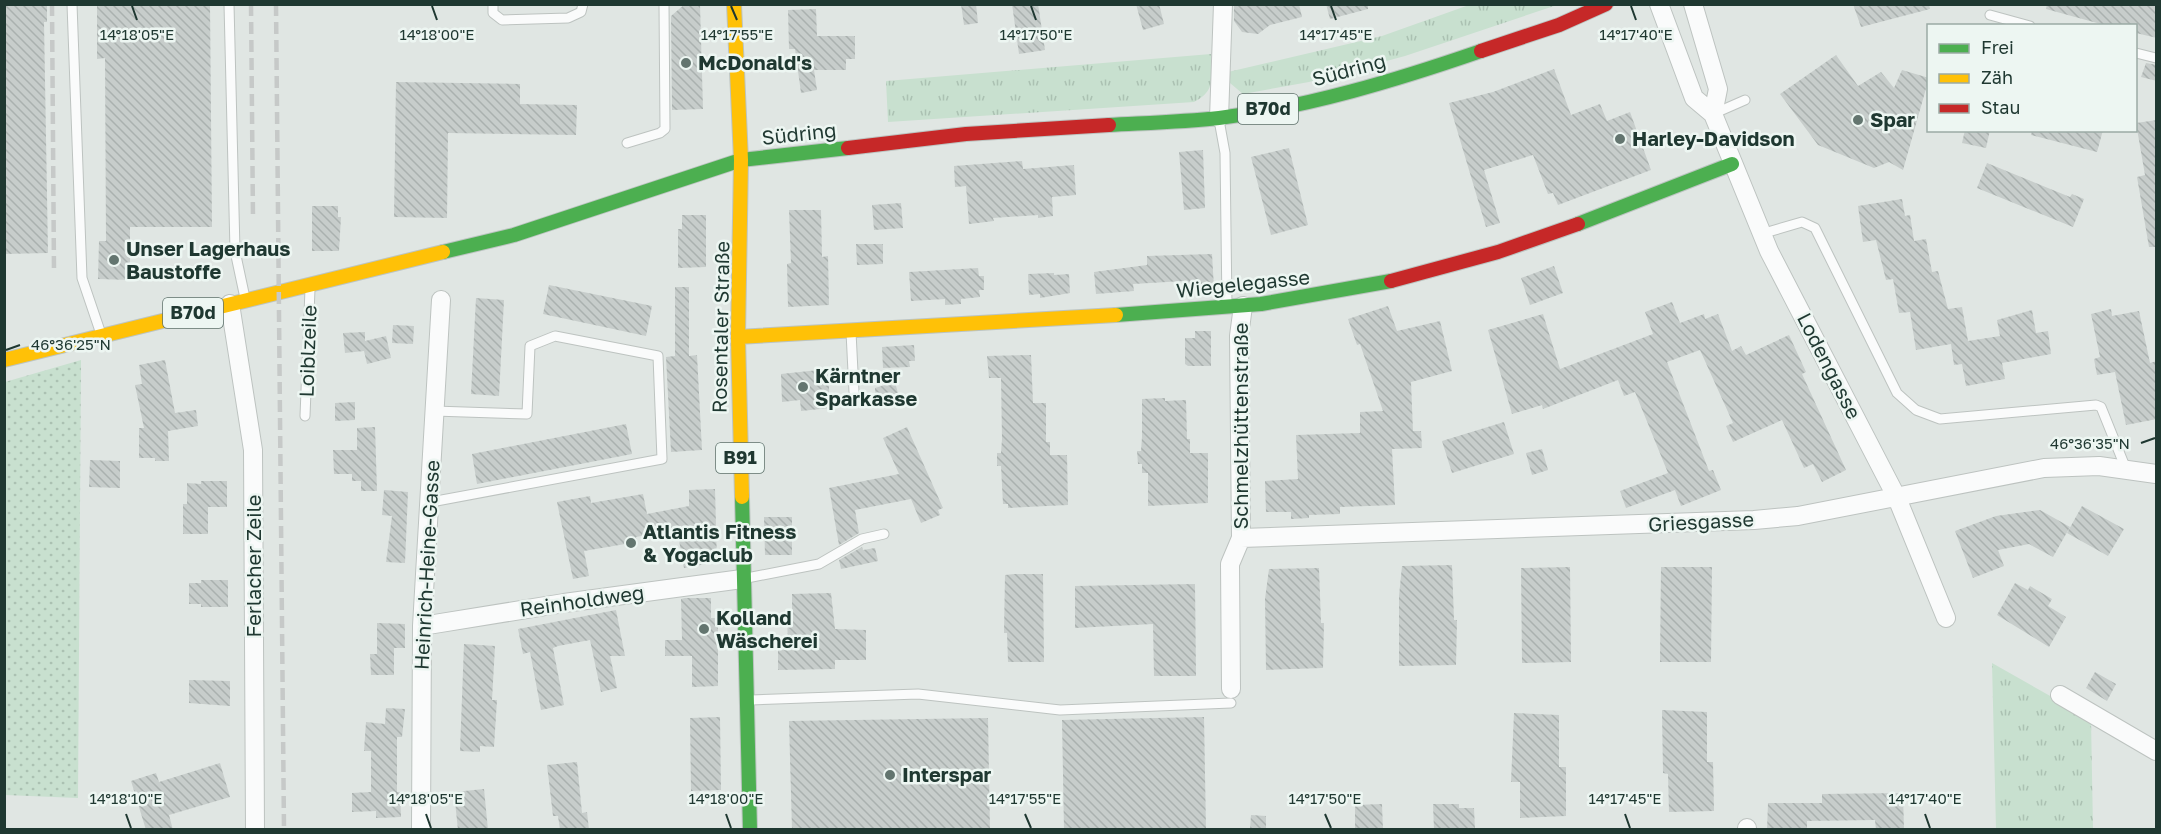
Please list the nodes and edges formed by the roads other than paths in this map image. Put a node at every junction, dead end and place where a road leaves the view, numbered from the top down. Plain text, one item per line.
1 (72, 4) edge
2 (229, 4) edge
3 (493, 4) edge
4 (583, 4) edge
5 (664, 4) edge
6 (734, 4) edge
7 (1222, 4) edge
8 (1606, 4) edge
9 (1659, 4) edge
10 (1694, 4) edge
11 (1990, 15) dead end
12 (2023, 24) edge
13 (2137, 53) edge
14 (2157, 58) edge
15 (1744, 100) dead end
16 (1713, 114) junction
17 (1219, 118) junction
18 (627, 143) dead end
19 (741, 160) junction
20 (1732, 164) junction
21 (1761, 234) junction
22 (310, 286) junction
23 (441, 300) dead end
24 (238, 302) junction
25 (1235, 307) junction
26 (851, 330) junction
27 (102, 336) junction
28 (738, 338) junction
29 (4, 360) edge
30 (854, 392) dead end
31 (434, 411) junction
32 (305, 416) dead end
33 (2126, 469) junction
34 (2157, 474) edge
35 (1897, 498) junction
36 (431, 502) junction
37 (884, 534) dead end
38 (1241, 538) junction
39 (742, 579) junction
40 (1946, 618) dead end
41 (422, 626) junction
42 (2060, 695) dead end
43 (1231, 696) joint
44 (746, 700) junction
45 (2157, 751) edge
46 (253, 829) edge
47 (421, 830) edge
48 (750, 830) edge

1 - 27 lane
2 - 24 lane, Ferlacher Zeile
3 - 4 lane
5 - 18 lane
6 - 19 main road, Rosentaler Straße / B91
7 - 17 street, Schmelzhüttenstraße
8 - 17 main road, Südring / B70d
9 - 16 street, Lodengasse
10 - 16 street, Lodengasse
11 - 12 lane
13 - 14 lane
15 - 16 lane
16 - 20 street, Lodengasse
17 - 19 main road, Südring / B70d
17 - 25 lane, Schmelzhüttenstraße
19 - 22 main road, Südring / B70d
19 - 28 main road, Rosentaler Straße / B91
20 - 21 street, Lodengasse
20 - 25 main road, Wiegelegasse
21 - 33 lane
21 - 35 street, Lodengasse
22 - 24 main road, Südring / B70d
22 - 32 lane, Loiblzeile
23 - 31 street, Heinrich-Heine-Gasse
24 - 27 main road, Südring / B70d
24 - 46 street, Ferlacher Zeile
25 - 26 main road, Wiegelegasse
25 - 38 street, Schmelzhüttenstraße
26 - 28 main road, Wiegelegasse
26 - 30 lane
27 - 29 main road, Südring / B70d
28 - 39 main road, Rosentaler Straße / B91
31 - 36 street, Heinrich-Heine-Gasse
31 - 36 lane
33 - 34 street, Griesgasse
33 - 35 street, Griesgasse
35 - 38 street, Griesgasse
35 - 40 street, Lodengasse
36 - 41 street, Heinrich-Heine-Gasse
37 - 39 lane
38 - 43 street, Schmelzhüttenstraße
39 - 41 street, Reinholdweg
39 - 44 main road, Rosentaler Straße / B91
41 - 47 street, Heinrich-Heine-Gasse
42 - 45 street
43 - 44 lane
44 - 48 main road, Rosentaler Straße / B91

